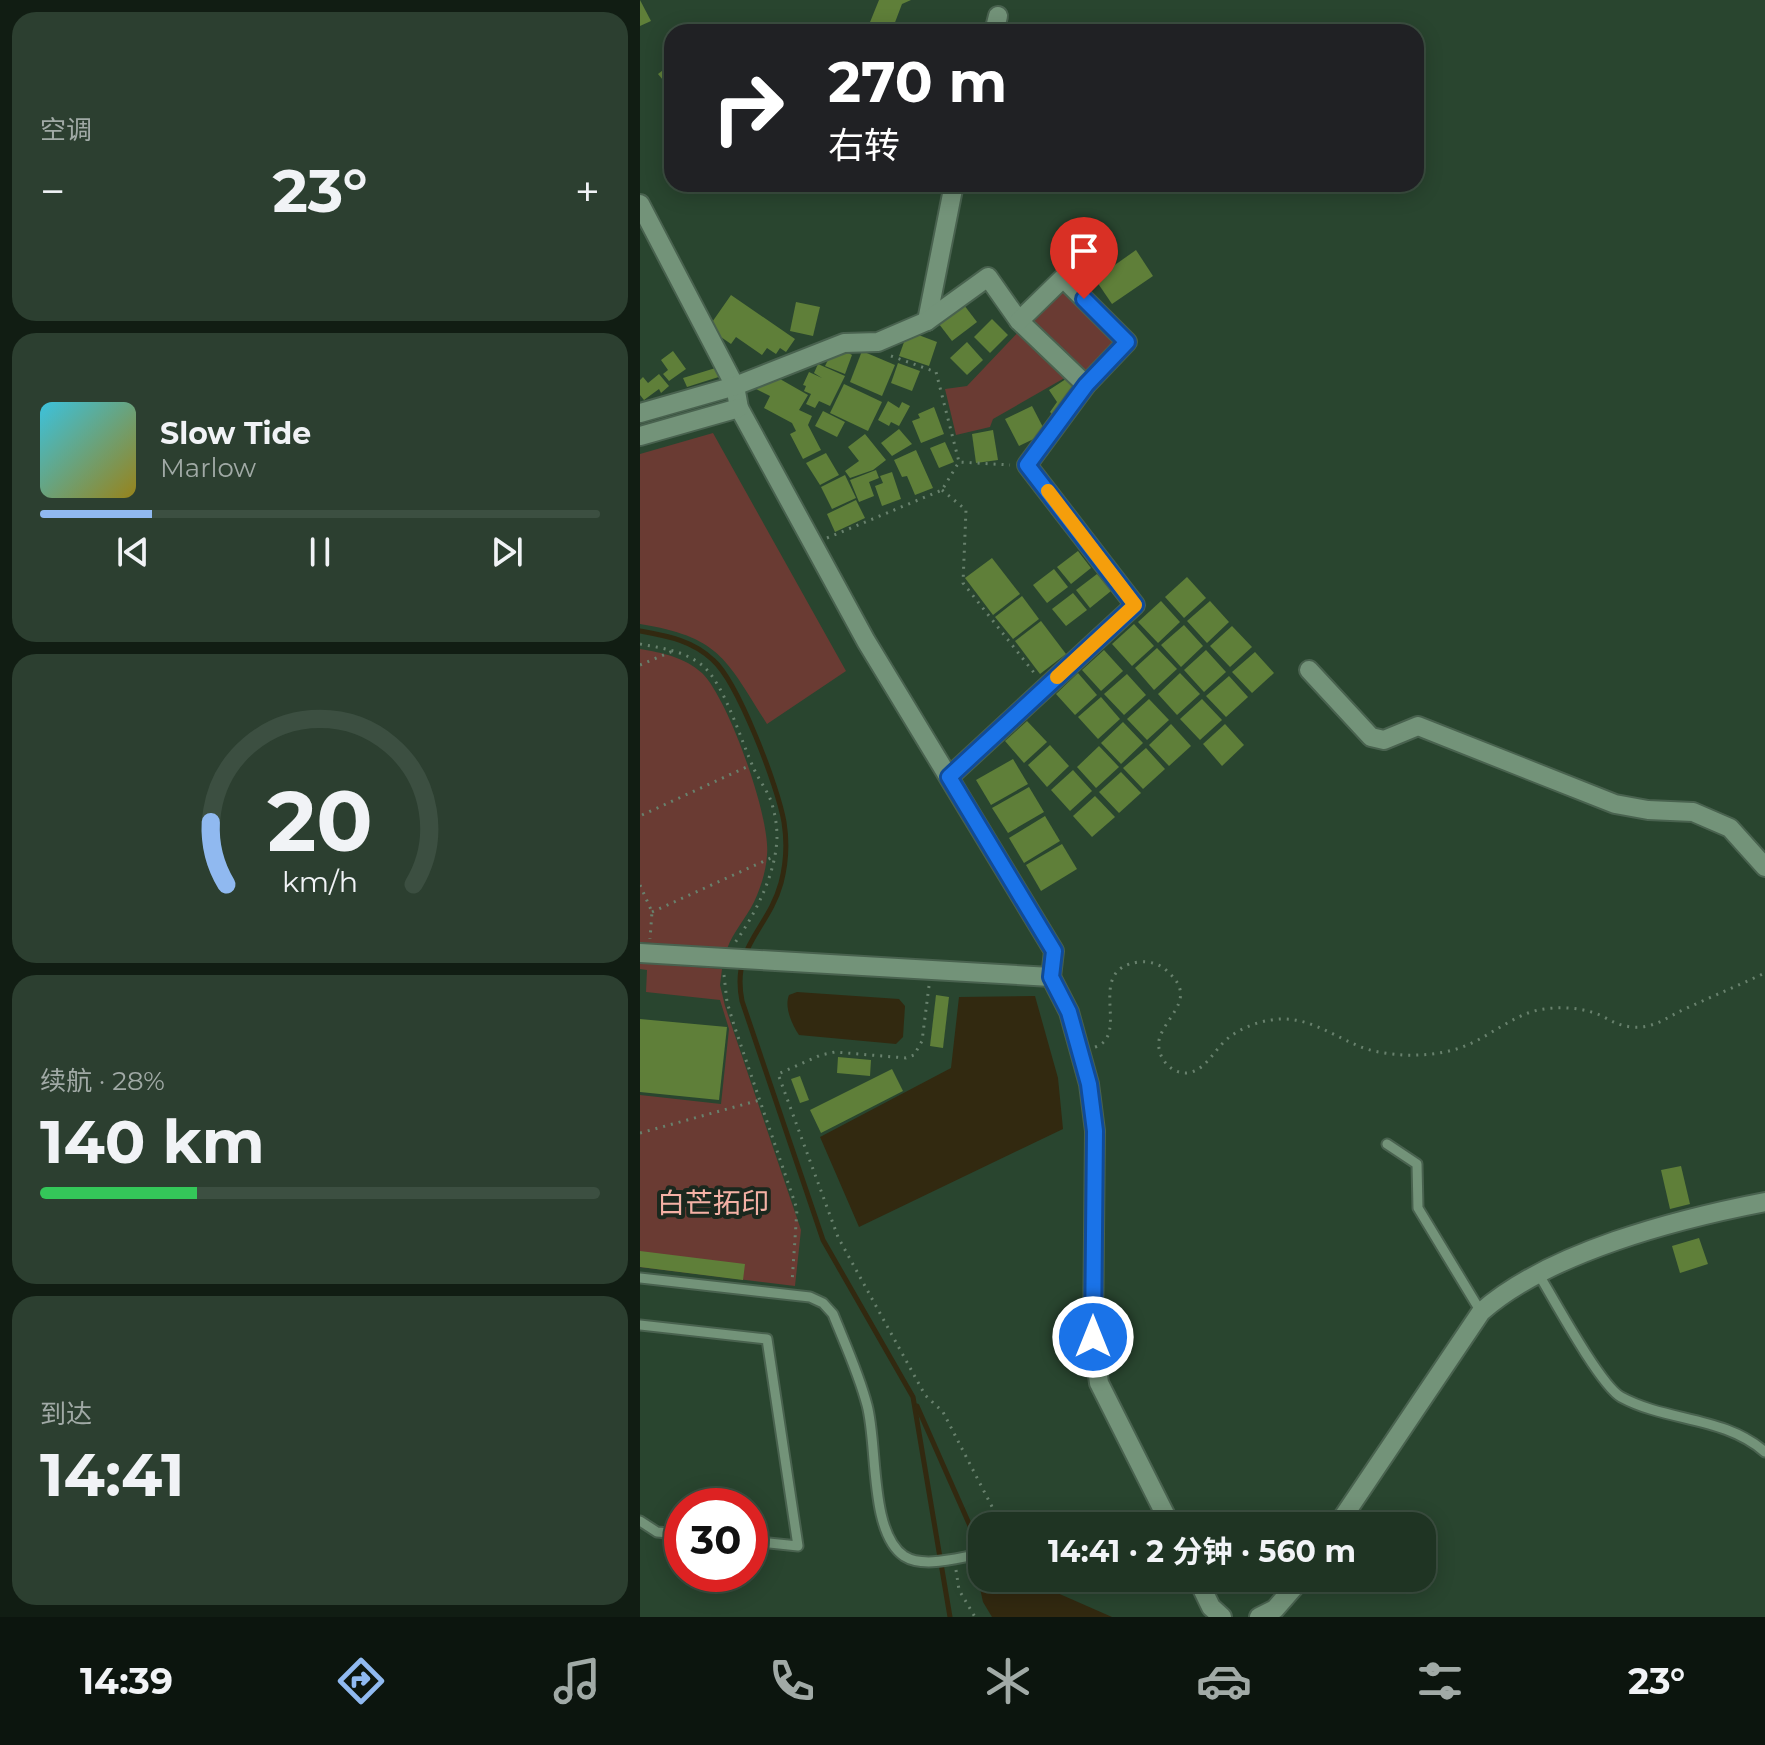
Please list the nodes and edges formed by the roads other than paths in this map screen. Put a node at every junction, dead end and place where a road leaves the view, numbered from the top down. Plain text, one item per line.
1 (952, 192) edge
2 (640, 204) edge
3 (927, 321) junction
4 (1019, 321) junction
5 (1086, 385) junction
6 (735, 386) junction
7 (739, 408) junction
8 (640, 413) edge
9 (640, 436) edge
10 (1309, 670) dead end
11 (949, 777) junction
12 (1765, 867) edge
13 (645, 953) edge
14 (1051, 977) junction
15 (1387, 1144) dead end
16 (1765, 1202) edge
17 (1538, 1273) junction
18 (640, 1278) edge
19 (1481, 1312) junction
20 (640, 1325) edge
21 (1765, 1452) edge
22 (1164, 1512) edge
23 (1346, 1512) edge
24 (640, 1521) edge
25 (664, 1533) edge
26 (768, 1543) edge
27 (968, 1556) edge
28 (1204, 1592) edge
29 (1290, 1592) edge
30 (1222, 1617) edge
31 (1259, 1617) edge

1 - 3 street
2 - 6 street
3 - 4 street
3 - 6 street
4 - 5 street
4 - 5 street
5 - 11 street
6 - 7 street
6 - 8 street
7 - 9 street
7 - 11 street
10 - 12 street
11 - 14 street
13 - 14 street
14 - 22 street
15 - 19 lane
16 - 17 street
17 - 19 street
17 - 21 lane
18 - 27 lane
19 - 23 street
20 - 26 lane
24 - 25 lane
28 - 30 street
29 - 31 street

